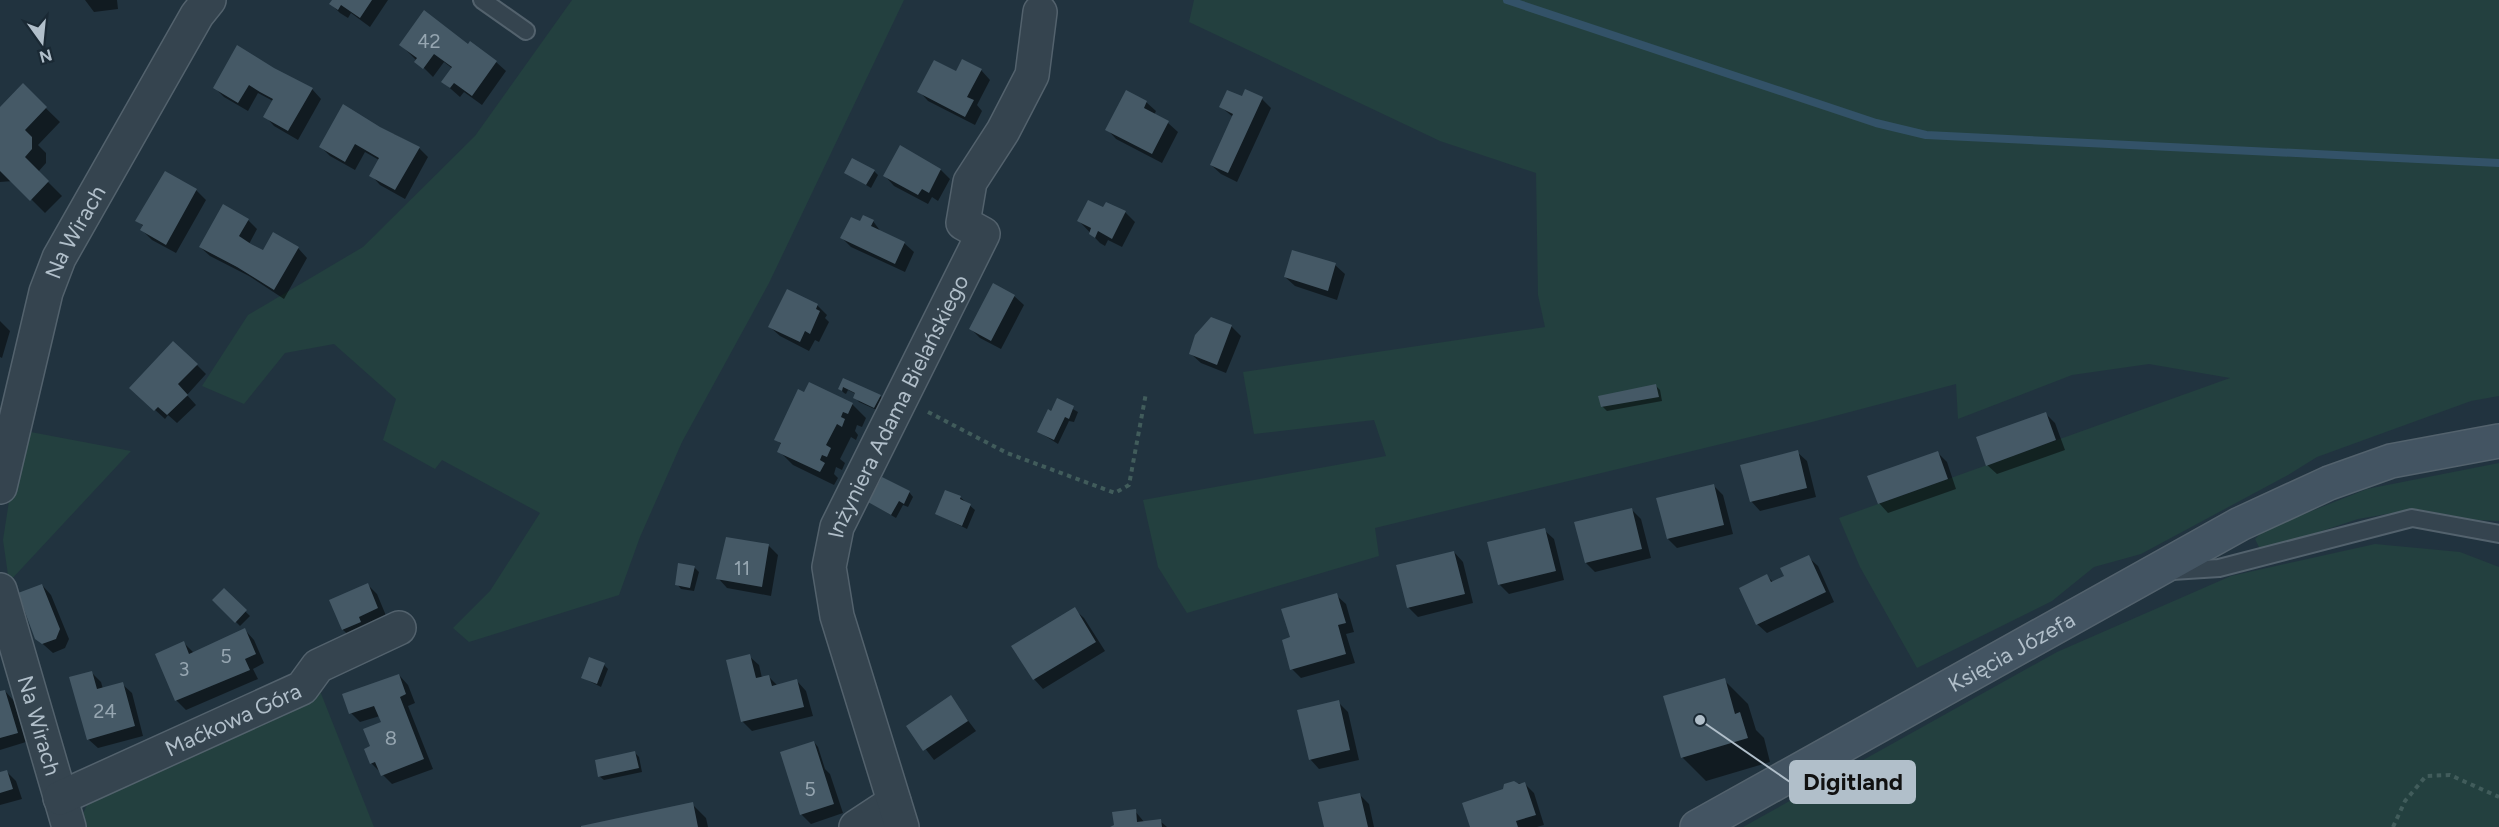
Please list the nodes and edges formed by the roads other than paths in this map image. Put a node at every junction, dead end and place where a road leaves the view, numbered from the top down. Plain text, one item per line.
1 (209, 0) edge
2 (482, 0) edge
3 (1040, 12) dead end
4 (526, 31) dead end
5 (2499, 441) edge
6 (0, 488) edge
7 (2499, 534) edge
8 (2152, 573) junction
9 (0, 590) edge
10 (399, 628) dead end
11 (65, 812) edge
12 (898, 815) edge
13 (856, 827) edge
14 (1697, 827) edge

1 - 6 street, Na Wirach
2 - 4 lane
3 - 12 street, Inżyniera Adama Bielańskiego
5 - 8 street, Księcia Józefa
7 - 8 lane
8 - 14 street, Księcia Józefa
9 - 11 street, Na Wirach
10 - 11 street, Maćkowa Góra
12 - 13 street

